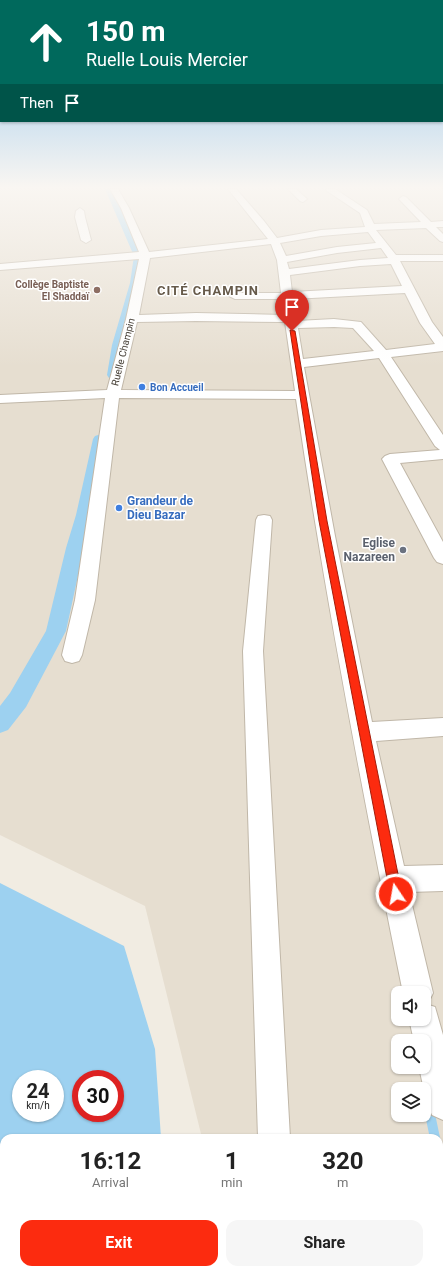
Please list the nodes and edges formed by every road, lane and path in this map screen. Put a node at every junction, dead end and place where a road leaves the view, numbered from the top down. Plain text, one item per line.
1 (142, 248) edge
2 (205, 248) edge
3 (277, 248) edge
4 (351, 248) edge
5 (386, 248) edge
6 (145, 255) junction
7 (443, 258) edge
8 (282, 260) junction
9 (394, 260) junction
10 (0, 267) edge
11 (283, 273) junction
12 (409, 289) junction
13 (235, 296) dead end
14 (287, 296) junction
15 (132, 319) junction
16 (291, 322) junction
17 (443, 346) edge
18 (383, 354) junction
19 (297, 364) junction
20 (113, 394) junction
21 (302, 395) junction
22 (0, 398) edge
23 (443, 446) edge
24 (443, 454) edge
25 (264, 520) dead end
26 (443, 558) edge
27 (72, 655) dead end
28 (443, 727) edge
29 (364, 732) junction
30 (443, 878) edge
31 (393, 879) junction
32 (416, 986) edge
33 (426, 1026) edge
34 (443, 1104) edge
35 (274, 1134) edge

1 - 6 street
2 - 6 street
3 - 8 street
4 - 8 street
5 - 9 street
6 - 10 street
6 - 15 street, Ruelle Champin
7 - 9 street
8 - 11 street
9 - 11 street
9 - 12 street
11 - 14 street
12 - 14 street
12 - 17 street
13 - 14 street
14 - 16 street
15 - 16 street
15 - 20 street, Ruelle Champin
16 - 18 street
16 - 19 street
17 - 18 street
18 - 19 street
18 - 23 street
19 - 21 street
20 - 21 street
20 - 22 street
20 - 27 street, Ruelle Champin
21 - 29 street
24 - 26 street
25 - 35 street
28 - 29 street
29 - 31 street
30 - 31 street
31 - 32 street
33 - 34 street

